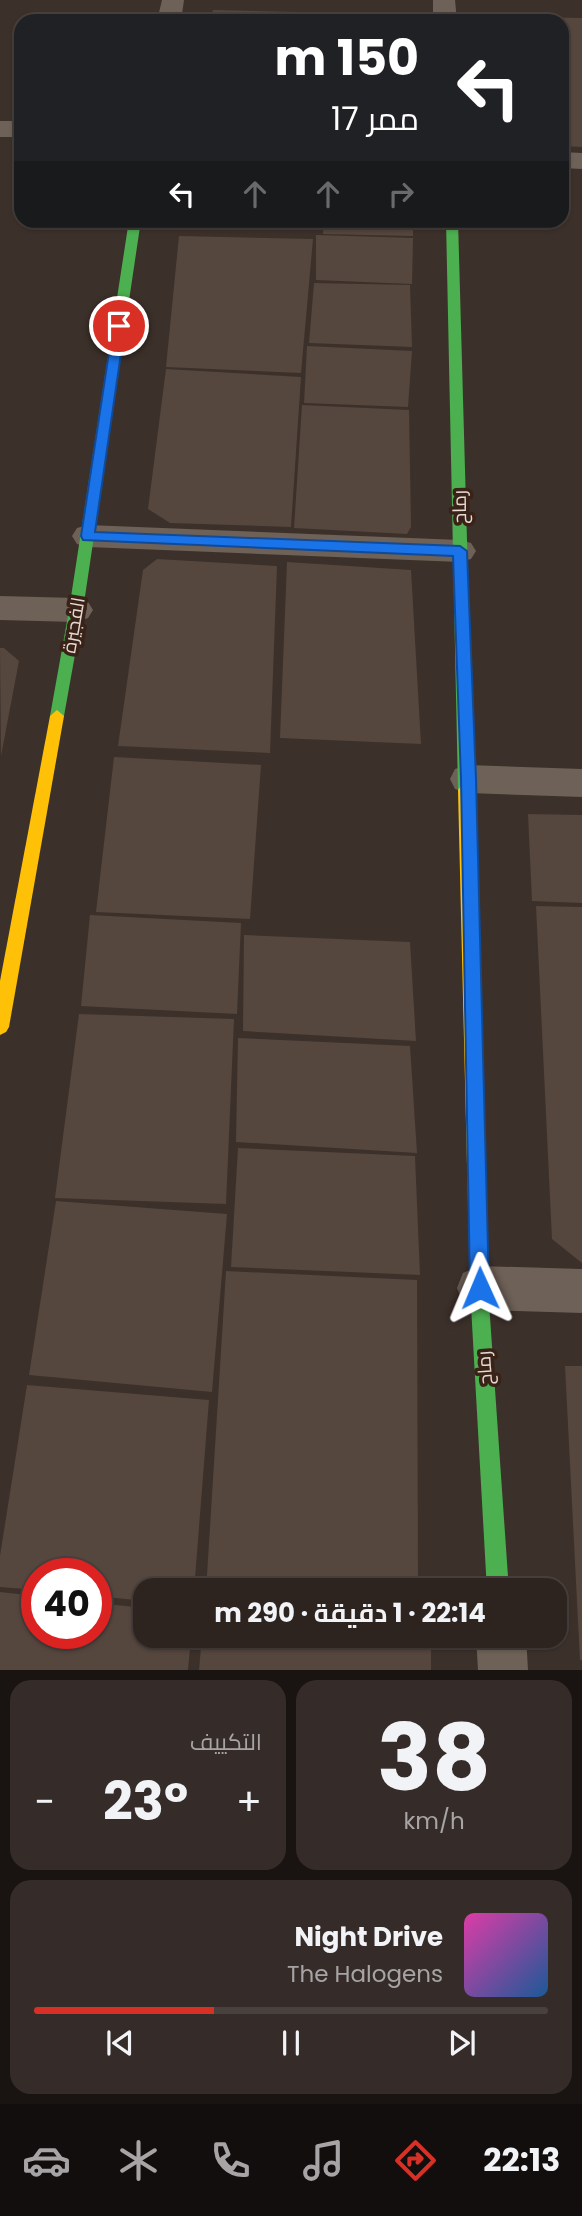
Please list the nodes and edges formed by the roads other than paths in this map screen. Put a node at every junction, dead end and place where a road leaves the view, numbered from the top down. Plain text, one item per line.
1 (134, 228) edge
2 (452, 228) edge
3 (88, 536) junction
4 (460, 551) junction
5 (0, 608) edge
6 (76, 610) junction
7 (468, 779) junction
8 (582, 783) edge
9 (12, 900) edge
10 (0, 1027) edge
11 (480, 1288) junction
12 (582, 1291) edge
13 (497, 1578) edge
14 (502, 1648) edge
15 (503, 1670) edge

1 - 3 street, الفجيرة
2 - 4 street, رماح
3 - 4 street
3 - 6 street, الفجيرة
4 - 7 street, رماح
5 - 6 street
6 - 9 street, الفجيرة
7 - 8 street
7 - 11 street, رماح
9 - 10 street, الفجيرة
11 - 12 street
11 - 13 street, رماح
14 - 15 street

